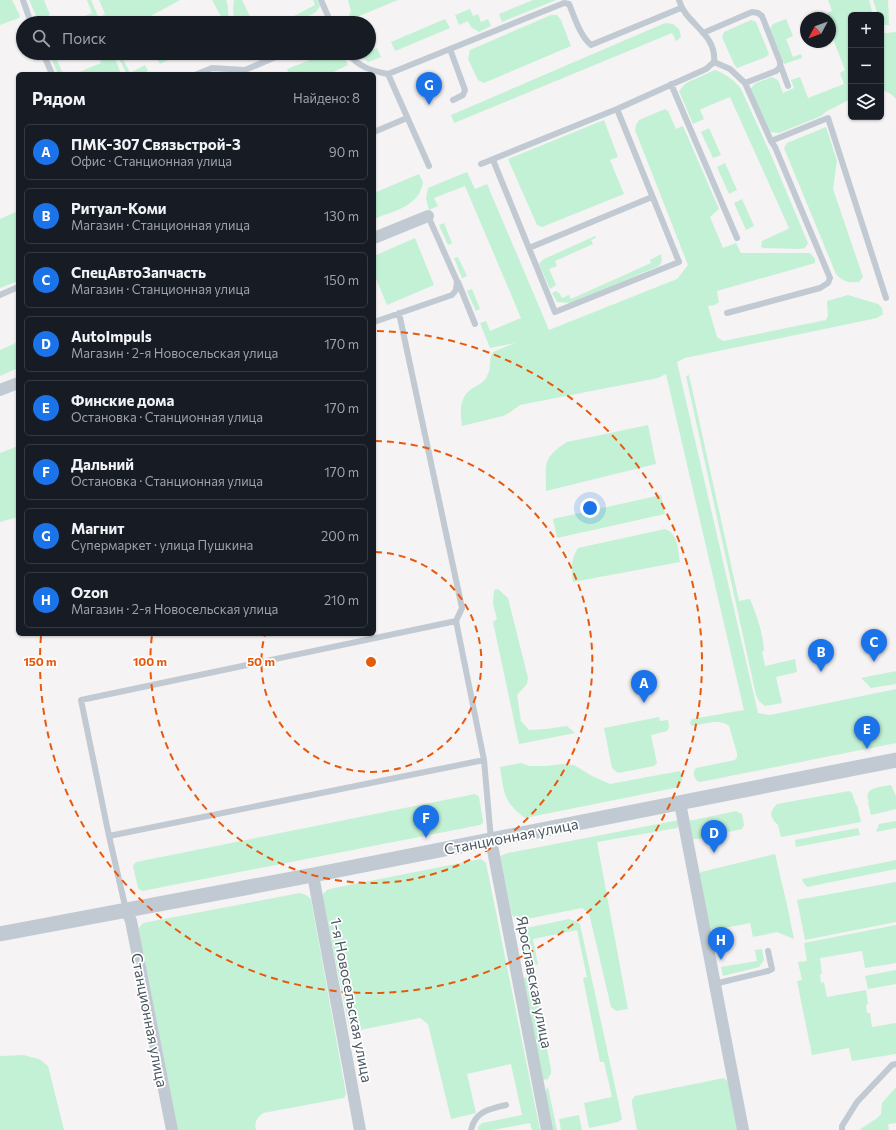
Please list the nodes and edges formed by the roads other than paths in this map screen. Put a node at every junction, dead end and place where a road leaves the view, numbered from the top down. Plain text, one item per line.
1 (23, 0) edge
2 (321, 0) edge
3 (678, 0) edge
4 (681, 8) junction
5 (29, 16) edge
6 (328, 16) edge
7 (703, 33) junction
8 (450, 49) junction
9 (46, 60) edge
10 (269, 60) edge
11 (354, 60) edge
12 (714, 62) junction
13 (780, 62) junction
14 (51, 72) edge
15 (202, 72) edge
16 (388, 74) junction
17 (744, 83) junction
18 (672, 84) junction
19 (788, 86) dead end
20 (453, 100) dead end
21 (616, 109) junction
22 (407, 118) junction
23 (376, 131) edge
24 (771, 141) junction
25 (493, 160) junction
26 (481, 164) dead end
27 (429, 166) dead end
28 (652, 197) junction
29 (428, 216) joint
30 (376, 237) edge
31 (737, 238) dead end
32 (529, 248) junction
33 (457, 281) junction
34 (16, 288) edge
35 (0, 294) edge
36 (886, 298) dead end
37 (399, 313) junction
38 (727, 313) dead end
39 (376, 321) edge
40 (475, 324) dead end
41 (16, 383) edge
42 (0, 390) edge
43 (456, 621) junction
44 (484, 760) junction
45 (896, 761) edge
46 (680, 803) junction
47 (109, 836) junction
48 (491, 840) junction
49 (312, 875) junction
50 (126, 910) junction
51 (0, 934) edge
52 (768, 951) dead end
53 (714, 984) junction
54 (896, 1064) edge
55 (506, 1105) dead end
56 (172, 1130) edge
57 (360, 1130) edge
58 (471, 1130) edge
59 (547, 1130) edge
60 (743, 1130) edge
61 (842, 1130) edge

1 - 5 lane
2 - 6 lane
3 - 4 lane
4 - 7 lane
4 - 8 lane
7 - 12 lane
7 - 13 lane
8 - 16 lane
8 - 20 lane
9 - 14 lane
10 - 15 lane
11 - 16 lane
12 - 17 lane
12 - 18 lane
13 - 17 lane
13 - 19 lane
16 - 22 lane
17 - 24 lane
18 - 21 lane
18 - 31 lane
21 - 25 lane
21 - 28 lane
22 - 23 lane
22 - 27 lane
24 - 36 lane
24 - 38 lane
25 - 26 lane
25 - 32 lane
28 - 32 lane
28 - 32 lane
29 - 30 street
29 - 33 lane
33 - 37 lane
33 - 40 lane
34 - 35 lane
37 - 39 lane
37 - 43 lane
41 - 42 street
43 - 44 lane
43 - 47 lane
44 - 47 lane
44 - 48 lane
45 - 46 street, Станционная улица
46 - 48 street, Станционная улица
46 - 53 street
47 - 50 lane
48 - 49 street, Станционная улица
48 - 59 street, Ярославская улица
49 - 50 street, Станционная улица
49 - 57 street, 1-я Новосельская улица
50 - 51 street, Станционная улица
50 - 56 street, Станционная улица
52 - 53 lane
53 - 60 street
54 - 61 lane
55 - 58 lane

